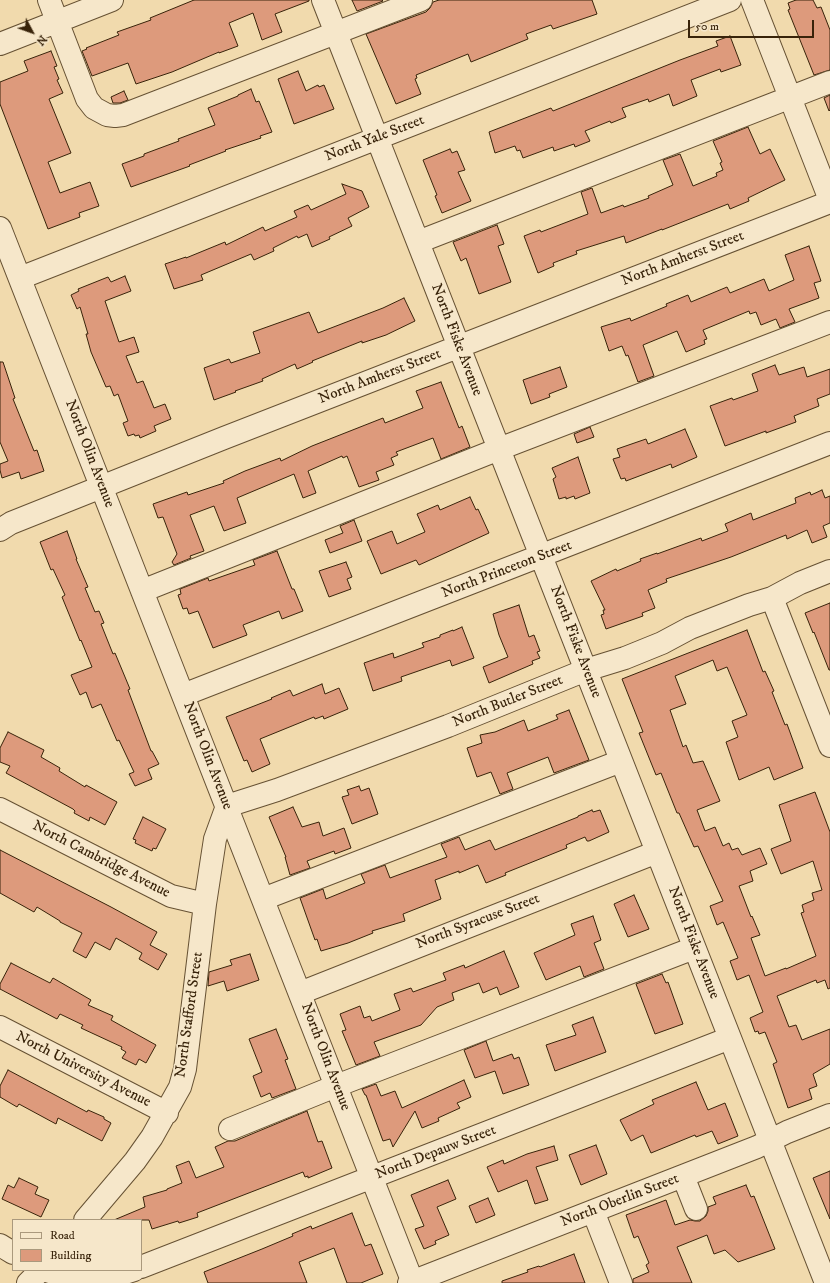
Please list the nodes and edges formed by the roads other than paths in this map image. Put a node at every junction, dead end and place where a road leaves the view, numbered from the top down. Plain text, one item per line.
1 (49, 0) edge
2 (112, 0) edge
3 (324, 0) edge
4 (421, 0) edge
5 (730, 0) edge
6 (752, 0) edge
7 (58, 21) junction
8 (336, 33) junction
9 (0, 44) edge
10 (830, 82) edge
11 (790, 97) junction
12 (377, 137) junction
13 (830, 201) edge
14 (0, 228) edge
15 (418, 242) junction
16 (20, 278) junction
17 (830, 322) edge
18 (459, 346) junction
19 (830, 444) edge
20 (499, 449) junction
21 (102, 487) junction
22 (0, 530) edge
23 (541, 556) junction
24 (830, 571) edge
25 (142, 591) junction
26 (772, 598) junction
27 (586, 670) junction
28 (183, 695) junction
29 (830, 746) edge
30 (621, 761) junction
31 (227, 806) junction
32 (0, 809) edge
33 (657, 852) junction
34 (263, 899) junction
35 (205, 904) junction
36 (694, 948) junction
37 (300, 992) junction
38 (0, 1027) edge
39 (730, 1038) junction
40 (336, 1086) junction
41 (167, 1113) junction
42 (830, 1115) edge
43 (230, 1129) dead end
44 (770, 1141) junction
45 (683, 1176) junction
46 (372, 1177) junction
47 (696, 1209) dead end
48 (593, 1212) junction
49 (86, 1219) edge
50 (0, 1246) edge
51 (12, 1252) edge
52 (142, 1267) edge
53 (40, 1271) edge
54 (47, 1271) edge
55 (131, 1271) edge
56 (411, 1282) edge
57 (28, 1283) edge
58 (621, 1283) edge
59 (826, 1283) edge

1 - 7 street
2 - 7 street
3 - 8 street, North Fiske Avenue
4 - 8 street
5 - 12 street, North Yale Street
6 - 11 street
7 - 8 street
7 - 9 street
8 - 12 street, North Fiske Avenue
10 - 11 street
11 - 13 street
11 - 15 street
12 - 15 street, North Fiske Avenue
12 - 16 street, North Yale Street
13 - 18 street, North Amherst Street
14 - 16 street, North Olin Avenue
15 - 18 street, North Fiske Avenue
16 - 21 street, North Olin Avenue
17 - 20 street
18 - 20 street, North Fiske Avenue
18 - 21 street, North Amherst Street
19 - 23 street, North Princeton Street
20 - 23 street, North Fiske Avenue
20 - 25 street
21 - 22 street, North Amherst Street
21 - 25 street, North Olin Avenue
23 - 27 street, North Fiske Avenue
23 - 28 street, North Princeton Street
24 - 26 street, North Butler Street
25 - 28 street, North Olin Avenue
26 - 27 street, North Butler Street
26 - 29 street
27 - 30 street, North Fiske Avenue
27 - 31 street, North Butler Street
28 - 31 street, North Olin Avenue
30 - 33 street, North Fiske Avenue
30 - 34 street
31 - 34 street, North Olin Avenue
31 - 35 street, North Stafford Street
32 - 35 street, North Cambridge Avenue
33 - 36 street, North Fiske Avenue
33 - 37 street, North Syracuse Street
34 - 37 street, North Olin Avenue
35 - 41 street, North Stafford Street
36 - 39 street, North Fiske Avenue
36 - 40 street
37 - 40 street, North Olin Avenue
38 - 41 street, North University Avenue
39 - 44 street, North Fiske Avenue
39 - 46 street, North Depauw Street
40 - 43 street
40 - 46 street, North Olin Avenue
41 - 49 street, North Stafford Street
42 - 44 street, North Oberlin Street
44 - 45 street, North Oberlin Street
44 - 59 street, North Fiske Avenue
45 - 47 street
45 - 48 street, North Oberlin Street
46 - 52 street, North Depauw Street
46 - 56 street, North Olin Avenue
48 - 56 street, North Oberlin Street
48 - 58 street
50 - 51 street
53 - 57 street
54 - 55 street

